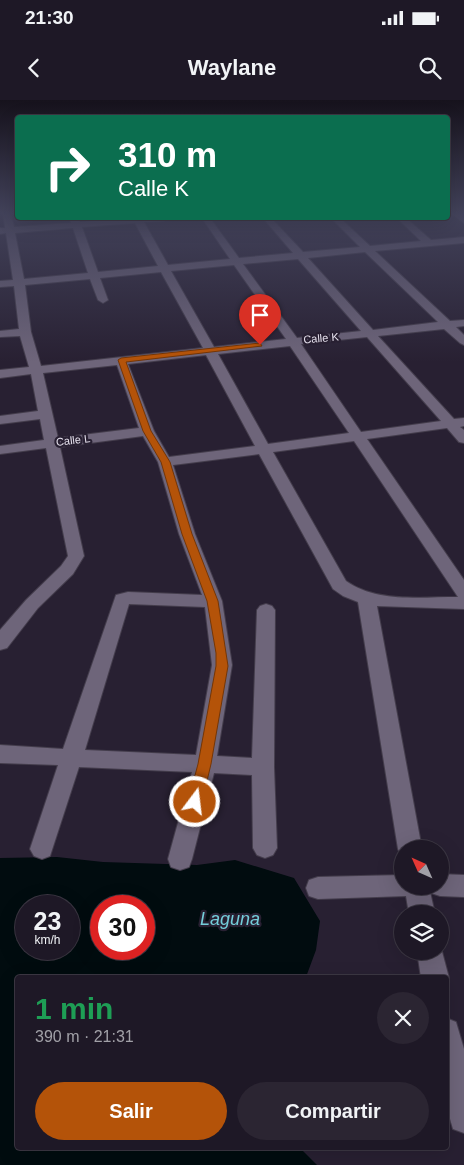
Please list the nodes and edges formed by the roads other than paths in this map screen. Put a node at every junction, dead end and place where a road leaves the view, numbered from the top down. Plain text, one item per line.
1 (14, 263) edge
2 (89, 263) edge
3 (162, 263) edge
4 (236, 263) junction
5 (239, 263) edge
6 (307, 263) edge
7 (381, 263) edge
8 (165, 268) junction
9 (93, 275) junction
10 (19, 282) junction
11 (0, 284) edge
12 (103, 300) dead end
13 (464, 323) edge
14 (448, 325) junction
15 (25, 332) junction
16 (0, 334) edge
17 (370, 334) junction
18 (293, 341) junction
19 (464, 341) edge
20 (210, 351) junction
21 (121, 360) junction
22 (36, 370) junction
23 (0, 374) edge
24 (46, 414) junction
25 (0, 420) edge
26 (464, 422) edge
27 (450, 424) junction
28 (147, 431) junction
29 (356, 436) junction
30 (464, 439) edge
31 (52, 442) junction
32 (0, 450) edge
33 (263, 450) junction
34 (165, 462) junction
35 (464, 593) edge
36 (368, 600) junction
37 (213, 601) junction
38 (464, 603) edge
39 (266, 610) dead end
40 (0, 643) edge
41 (0, 754) edge
42 (70, 758) junction
43 (205, 764) junction
44 (263, 767) junction
45 (408, 840) edge
46 (265, 848) dead end
47 (42, 849) dead end
48 (180, 859) dead end
49 (449, 885) edge
50 (394, 886) edge
51 (464, 886) edge
52 (318, 888) dead end
53 (432, 960) edge
54 (434, 975) edge
55 (449, 1046) edge
56 (464, 1118) edge

1 - 10 street
2 - 9 street
3 - 8 street
4 - 5 street
4 - 8 street
4 - 18 street
6 - 17 street
7 - 14 street
8 - 9 street
8 - 20 street
9 - 10 street
9 - 12 street
10 - 11 street
10 - 15 street
13 - 14 street, Calle K
14 - 17 street, Calle K
14 - 19 street
15 - 16 street
15 - 22 street
17 - 18 street, Calle K
17 - 27 street
18 - 20 street, Calle K
18 - 29 street
20 - 21 street, Calle K
20 - 33 street
21 - 22 street, Calle K
21 - 28 street
22 - 23 street, Calle K
22 - 24 street
24 - 25 street
24 - 31 street
26 - 27 street
27 - 29 street
27 - 30 street
28 - 31 street, Calle L
28 - 34 street
29 - 33 street
29 - 35 street
31 - 32 street, Calle L
31 - 40 street
33 - 34 street
33 - 36 street
34 - 37 street
36 - 38 street
36 - 45 street
37 - 42 street
37 - 43 street
39 - 44 street
41 - 42 street
42 - 43 street
42 - 47 street
43 - 44 street
43 - 48 street
44 - 46 street
49 - 51 street
50 - 52 street
53 - 54 street
55 - 56 street

